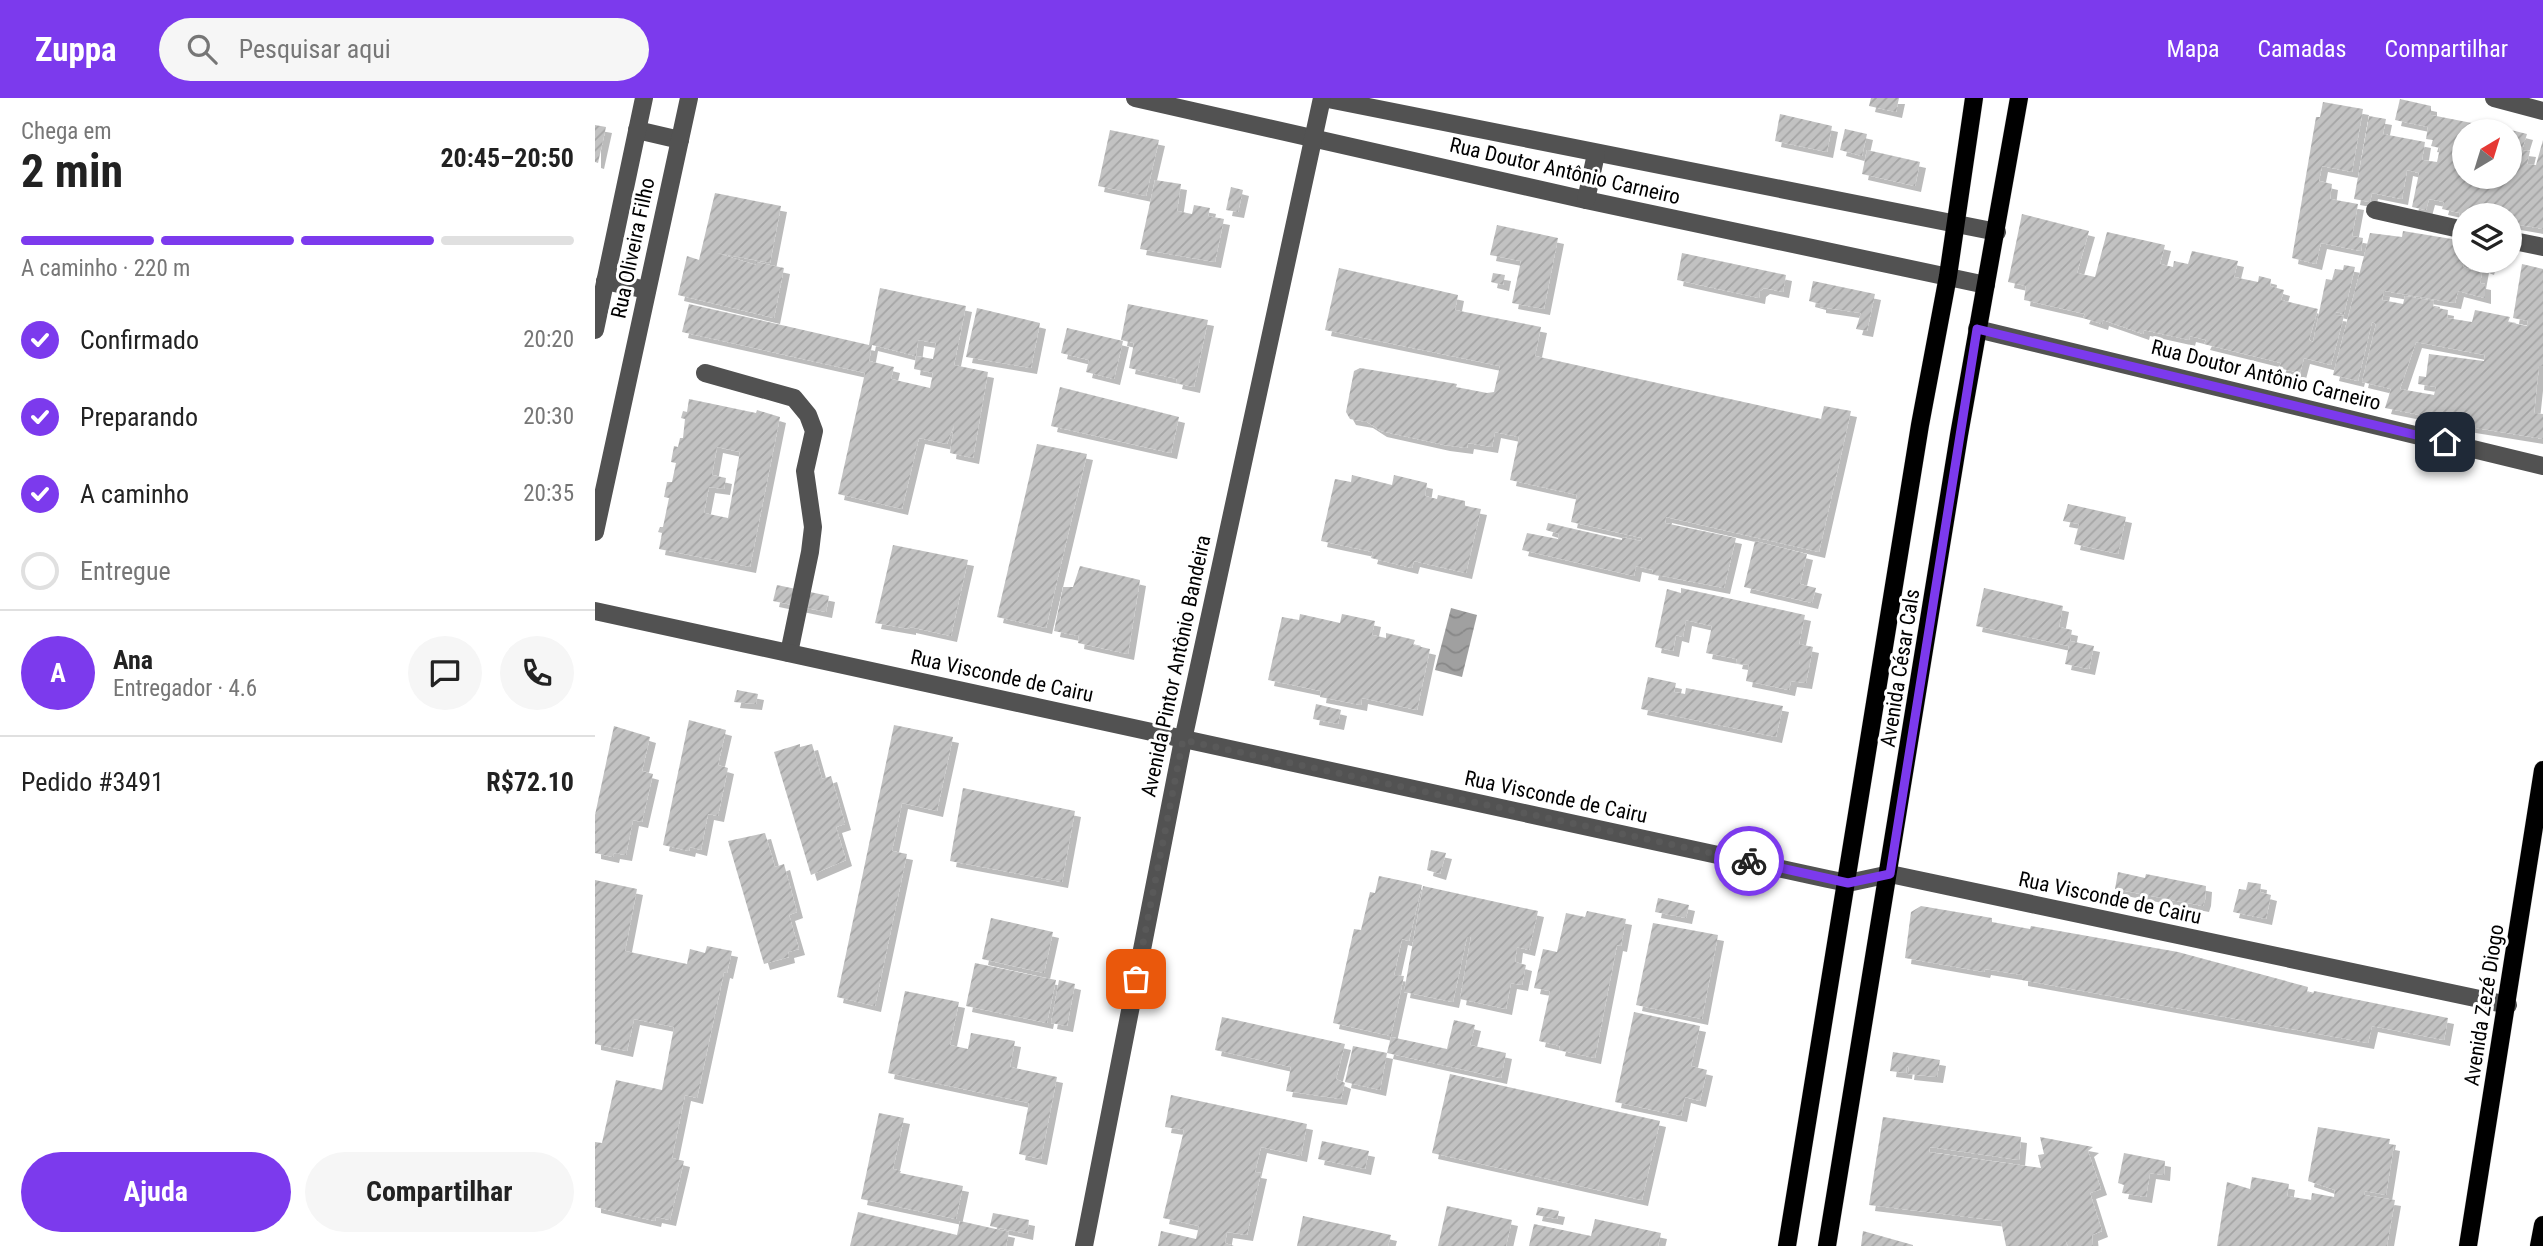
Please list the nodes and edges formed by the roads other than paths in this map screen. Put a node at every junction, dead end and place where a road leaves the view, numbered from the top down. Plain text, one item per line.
1 (644, 98) edge
2 (689, 98) edge
3 (1135, 98) edge
4 (1322, 98) edge
5 (1975, 98) edge
6 (2018, 98) edge
7 (2494, 98) edge
8 (2543, 111) edge
9 (637, 130) junction
10 (1314, 136) junction
11 (680, 140) junction
12 (1596, 155) junction
13 (1586, 200) junction
14 (2375, 210) dead end
15 (1954, 222) junction
16 (2452, 227) edge
17 (1997, 232) junction
18 (2522, 243) edge
19 (2543, 247) edge
20 (1948, 276) junction
21 (605, 281) junction
22 (1986, 285) junction
23 (647, 290) junction
24 (1977, 329) junction
25 (595, 330) edge
26 (705, 373) dead end
27 (2543, 466) edge
28 (595, 531) edge
29 (595, 611) edge
30 (789, 653) junction
31 (1183, 740) junction
32 (2543, 770) edge
33 (1890, 874) junction
34 (1848, 883) junction
35 (2508, 1006) junction
36 (2543, 1225) edge
37 (1084, 1246) edge
38 (1787, 1246) edge
39 (1827, 1246) edge
40 (2468, 1246) edge
41 (2539, 1246) edge

1 - 9 street, Rua Oliveira Filho
2 - 11 street, Rua Oliveira Filho
3 - 10 street, Rua Doutor Antônio Carneiro
4 - 10 street, Avenida Pintor Antônio Bandeira
4 - 12 street, Rua Doutor Antônio Carneiro
5 - 15 main road, Avenida César Cals
6 - 17 main road, Avenida César Cals
7 - 8 street
9 - 11 street
9 - 21 street, Rua Oliveira Filho
10 - 13 street, Rua Doutor Antônio Carneiro
10 - 31 street, Avenida Pintor Antônio Bandeira
11 - 23 street, Rua Oliveira Filho
12 - 13 street
12 - 15 street, Rua Doutor Antônio Carneiro
13 - 20 street, Rua Doutor Antônio Carneiro
14 - 16 street
15 - 17 street, Rua Doutor Antônio Carneiro
15 - 20 main road, Avenida César Cals
17 - 22 main road, Avenida César Cals
18 - 19 street
20 - 22 street, Rua Doutor Antônio Carneiro
20 - 34 main road, Avenida César Cals
21 - 23 street
21 - 25 street, Rua Oliveira Filho
22 - 24 main road, Avenida César Cals
23 - 28 street, Rua Oliveira Filho
24 - 27 street, Rua Doutor Antônio Carneiro
24 - 33 main road, Avenida César Cals
26 - 30 street
29 - 30 street, Rua Visconde de Cairu
30 - 31 street, Rua Visconde de Cairu
31 - 34 street, Rua Visconde de Cairu
31 - 37 street, Avenida Pintor Antônio Bandeira
32 - 35 main road, Avenida Zezé Diogo
33 - 34 street, Rua Visconde de Cairu
33 - 35 street, Rua Visconde de Cairu
33 - 39 main road, Avenida César Cals
34 - 38 main road, Avenida César Cals
35 - 40 main road, Avenida Zezé Diogo
36 - 41 main road

